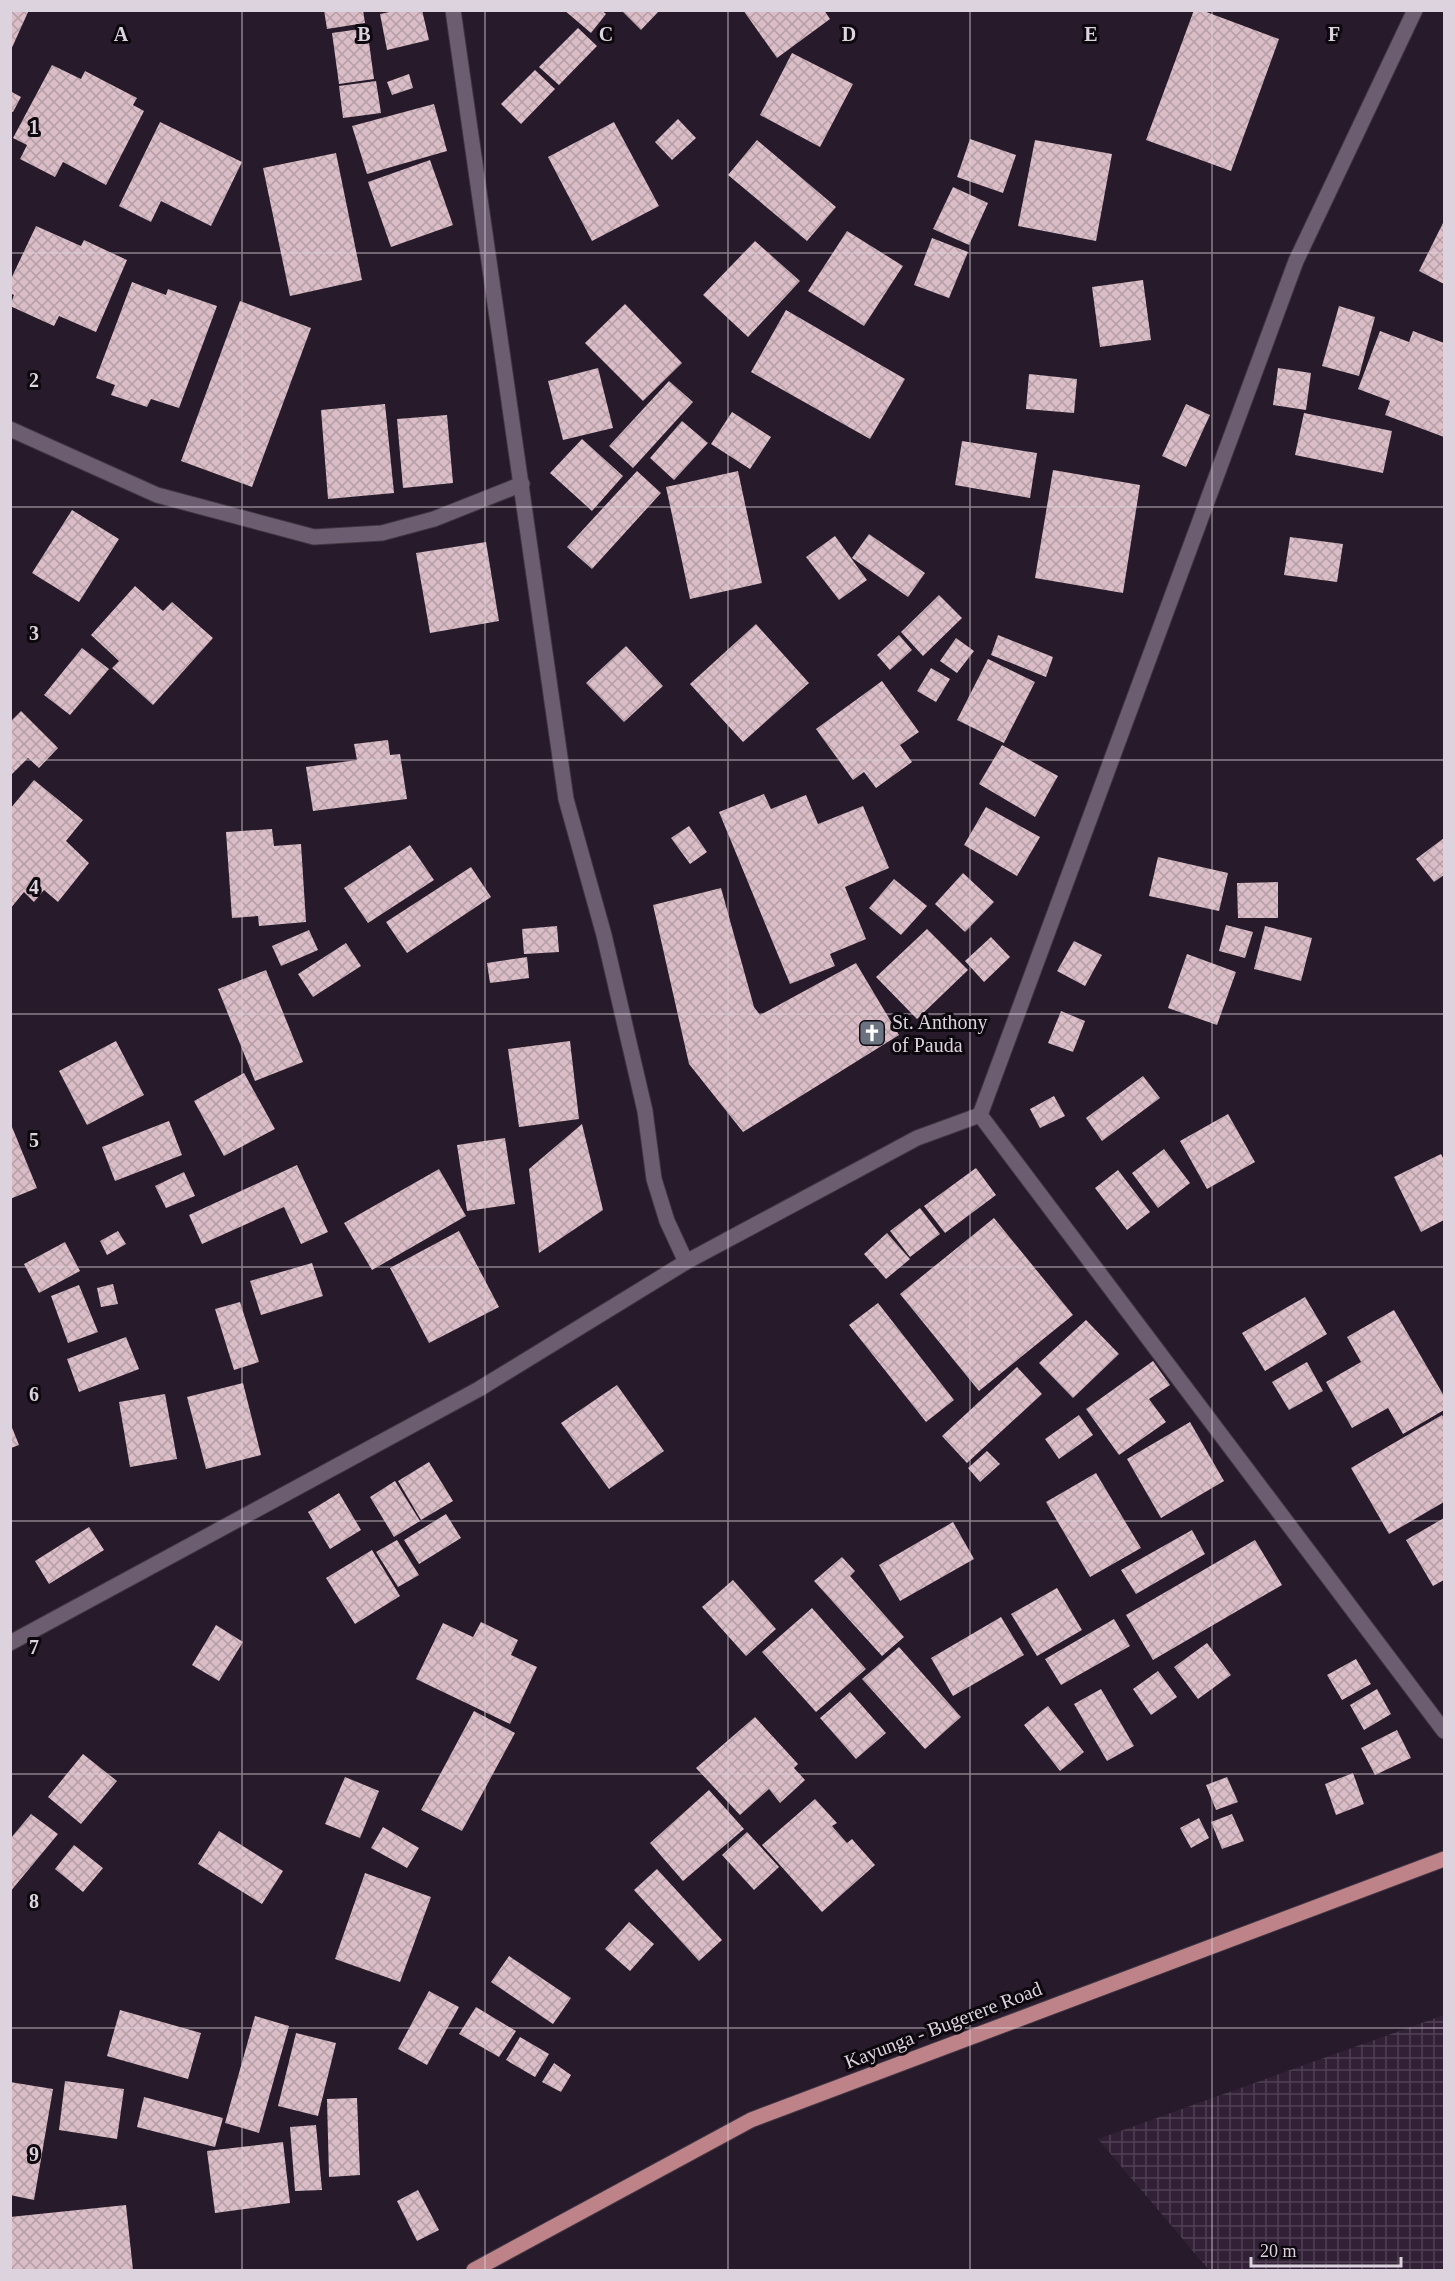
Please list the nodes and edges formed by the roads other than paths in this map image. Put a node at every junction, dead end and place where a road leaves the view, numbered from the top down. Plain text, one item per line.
1 (453, 10) edge
2 (1415, 10) edge
3 (10, 429) edge
4 (522, 484) junction
5 (980, 1115) junction
6 (686, 1262) junction
7 (10, 1643) edge
8 (1444, 1731) edge
9 (1444, 1858) edge
10 (474, 2271) edge

1 - 4 street
2 - 5 street
3 - 4 street
4 - 6 street
5 - 6 street
5 - 8 street
6 - 7 street
9 - 10 main road, Kayunga - Bugerere Road

